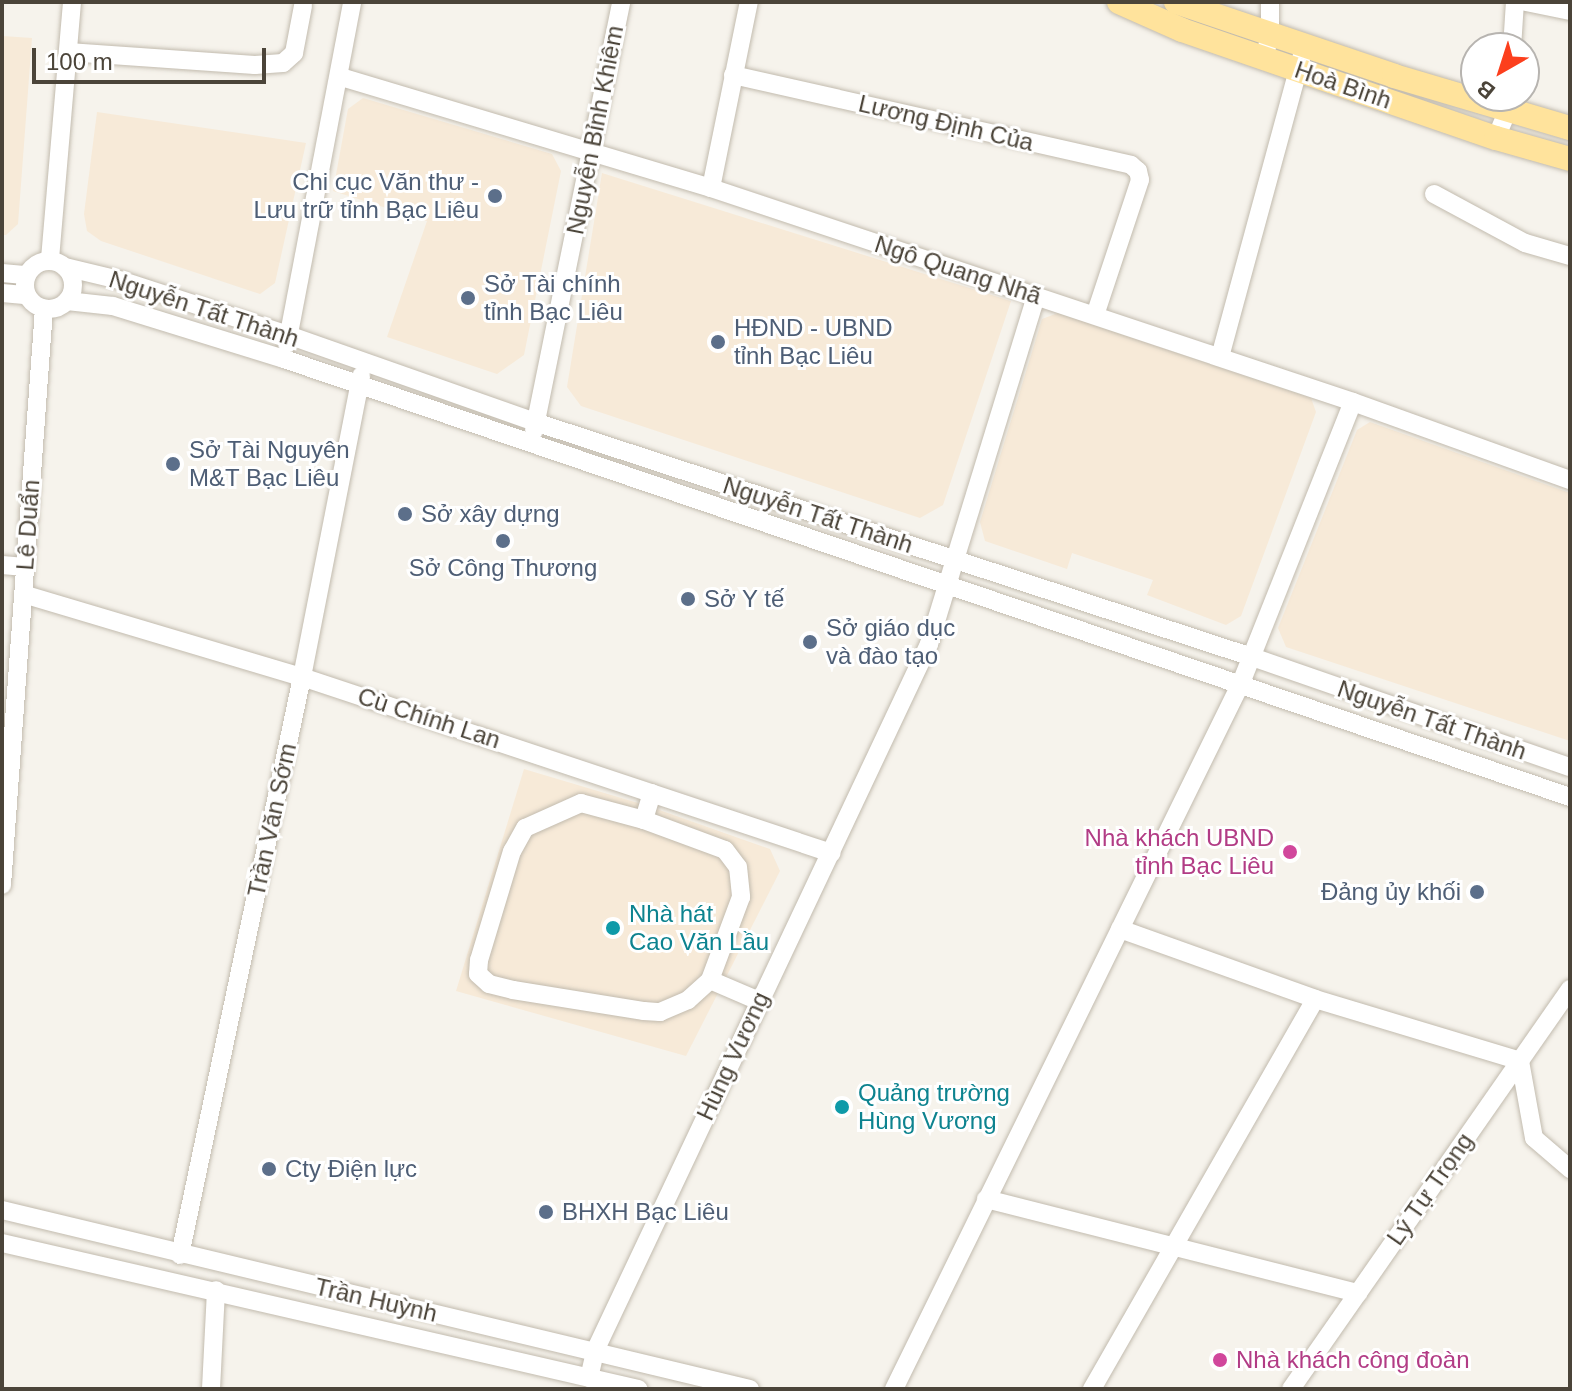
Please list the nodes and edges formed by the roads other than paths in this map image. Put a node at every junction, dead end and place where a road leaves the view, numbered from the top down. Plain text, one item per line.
1 (72, 2) edge
2 (352, 2) edge
3 (621, 2) edge
4 (749, 2) edge
5 (1119, 2) edge
6 (1270, 2) edge
7 (1515, 2) edge
8 (1526, 2) edge
9 (303, 6) dead end
10 (1570, 11) edge
11 (1182, 13) edge
12 (1513, 32) edge
13 (1267, 46) junction
14 (68, 52) junction
15 (1301, 58) junction
16 (733, 75) junction
17 (341, 77) junction
18 (1460, 93) edge
19 (1505, 112) edge
20 (1530, 112) edge
21 (1570, 128) edge
22 (1496, 138) junction
23 (590, 153) junction
24 (1570, 159) edge
25 (711, 188) junction
26 (1434, 194) dead end
27 (1570, 256) edge
28 (57, 263) junction
29 (2, 273) edge
30 (27, 275) junction
31 (2, 293) edge
32 (27, 295) junction
33 (1036, 296) junction
34 (67, 301) junction
35 (44, 309) junction
36 (1095, 315) junction
37 (288, 335) junction
38 (1220, 357) junction
39 (284, 359) junction
40 (366, 362) junction
41 (359, 385) junction
42 (1353, 402) junction
43 (535, 422) junction
44 (531, 445) junction
45 (1570, 480) edge
46 (754, 494) junction
47 (746, 518) junction
48 (954, 560) junction
49 (2, 565) edge
50 (25, 567) junction
51 (946, 586) junction
52 (23, 594) junction
53 (1108, 612) junction
54 (1100, 637) junction
55 (1252, 657) junction
56 (302, 677) junction
57 (1241, 683) junction
58 (1463, 733) junction
59 (1455, 756) junction
60 (1570, 767) edge
61 (652, 793) junction
62 (1570, 797) edge
63 (644, 820) junction
64 (831, 853) junction
65 (2, 885) edge
66 (1120, 929) junction
67 (710, 980) junction
68 (1570, 989) edge
69 (1315, 999) junction
70 (759, 1001) junction
71 (1520, 1061) junction
72 (1570, 1169) edge
73 (986, 1199) junction
74 (2, 1210) edge
75 (2, 1243) edge
76 (1172, 1246) junction
77 (180, 1255) junction
78 (216, 1290) junction
79 (1358, 1293) junction
80 (595, 1351) junction
81 (589, 1378) junction
82 (211, 1389) edge
83 (638, 1389) edge
84 (750, 1389) edge
85 (894, 1389) edge
86 (1092, 1389) edge
87 (1291, 1389) edge

1 - 14 street
2 - 17 street
3 - 23 street, Nguyễn Bỉnh Khiêm
4 - 16 street
5 - 11 main road, Hoà Bình
6 - 13 street
7 - 12 street
8 - 10 street
9 - 14 street
11 - 13 main road, Hoà Bình
13 - 15 main road, Hoà Bình
14 - 28 street
15 - 18 main road, Hoà Bình
15 - 22 main road, Hoà Bình
15 - 38 street
16 - 25 street
16 - 36 street, Lương Định Của
17 - 23 street, Ngô Quang Nhã
17 - 37 street
19 - 22 street
20 - 21 main road, Hoà Bình
22 - 24 main road, Hoà Bình
23 - 25 street, Ngô Quang Nhã
23 - 43 street, Nguyễn Bỉnh Khiêm
25 - 33 street, Ngô Quang Nhã
26 - 27 street
28 - 30 street
28 - 34 street, Nguyễn Tất Thành
28 - 37 street, Nguyễn Tất Thành
29 - 30 street
30 - 32 street
31 - 32 street
32 - 35 street
33 - 36 street, Ngô Quang Nhã
33 - 48 street, Hùng Vương
34 - 35 street, Nguyễn Tất Thành
34 - 39 street, Nguyễn Tất Thành
35 - 50 street, Lê Duẩn
36 - 38 street, Ngô Quang Nhã
37 - 39 street
37 - 40 street, Nguyễn Tất Thành
38 - 42 street, Ngô Quang Nhã
39 - 41 street, Nguyễn Tất Thành
40 - 41 street, Trần Văn Sớm
40 - 43 street, Nguyễn Tất Thành
41 - 44 street, Nguyễn Tất Thành
41 - 56 street, Trần Văn Sớm
42 - 45 street, Ngô Quang Nhã
42 - 55 street
43 - 44 street, Nguyễn Bỉnh Khiêm
43 - 46 street, Nguyễn Tất Thành
44 - 47 street, Nguyễn Tất Thành
46 - 47 street
46 - 48 street, Nguyễn Tất Thành
47 - 51 street, Nguyễn Tất Thành
48 - 51 street, Hùng Vương
48 - 53 street, Nguyễn Tất Thành
49 - 50 street
50 - 52 street, Lê Duẩn
51 - 54 street, Nguyễn Tất Thành
51 - 64 street, Hùng Vương
52 - 56 street, Cù Chính Lan
52 - 65 street, Lê Duẩn
53 - 54 street
53 - 55 street, Nguyễn Tất Thành
54 - 57 street, Nguyễn Tất Thành
55 - 57 street
55 - 58 street, Nguyễn Tất Thành
56 - 61 street, Cù Chính Lan
56 - 77 street, Trần Văn Sớm
57 - 59 street, Nguyễn Tất Thành
57 - 66 street
58 - 59 street
58 - 60 street, Nguyễn Tất Thành
59 - 62 street, Nguyễn Tất Thành
61 - 63 street
61 - 64 street, Cù Chính Lan
63 - 67 street
63 - 67 street
64 - 70 street, Hùng Vương
66 - 69 street
66 - 73 street
67 - 70 street
68 - 71 street, Lý Tự Trọng
69 - 71 street
69 - 76 street
70 - 80 street, Hùng Vương
71 - 72 street
71 - 79 street, Lý Tự Trọng
73 - 76 street
73 - 85 street
74 - 77 street, Trần Huỳnh
75 - 78 street, Trần Huỳnh
76 - 79 street
76 - 86 street
77 - 80 street, Trần Huỳnh
78 - 81 street, Trần Huỳnh
78 - 82 street
79 - 87 street, Lý Tự Trọng
80 - 81 street, Hùng Vương
80 - 84 street, Trần Huỳnh
81 - 83 street, Trần Huỳnh

